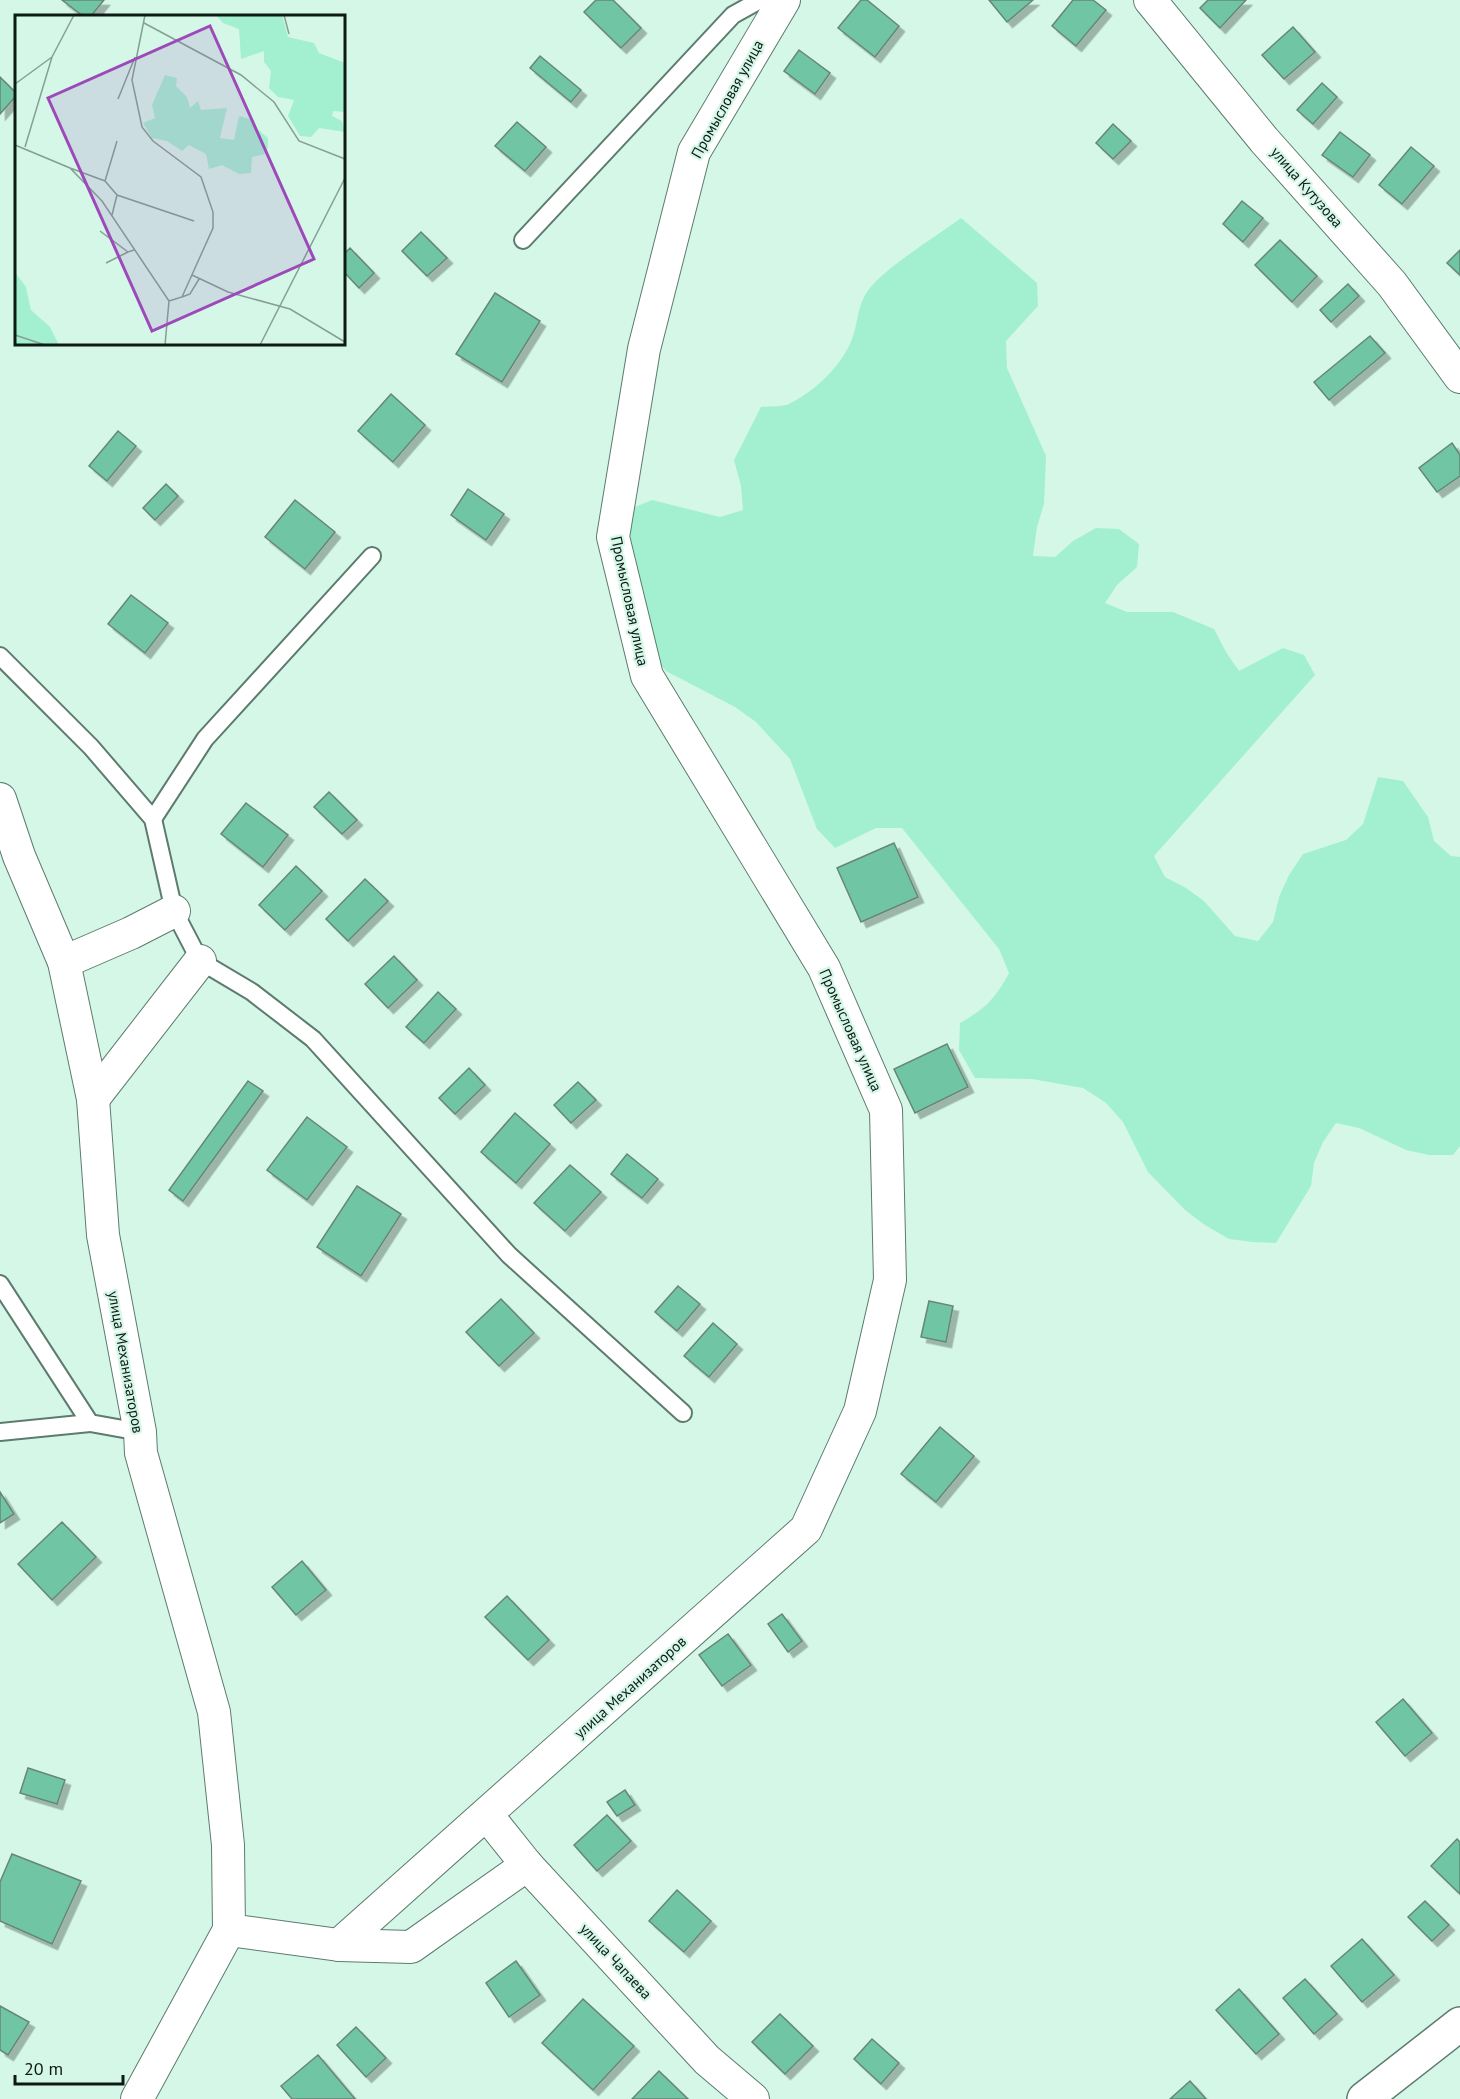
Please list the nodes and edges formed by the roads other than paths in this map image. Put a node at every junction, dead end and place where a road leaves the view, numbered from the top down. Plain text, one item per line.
1 (760, 0) edge
2 (784, 0) edge
3 (1150, 0) edge
4 (523, 240) dead end
5 (1460, 377) edge
6 (372, 556) dead end
7 (0, 656) edge
8 (0, 799) edge
9 (153, 819) junction
10 (174, 911) junction
11 (200, 961) junction
12 (64, 962) junction
13 (93, 1099) junction
14 (890, 1280) joint
15 (0, 1284) edge
16 (683, 1413) dead end
17 (90, 1423) junction
18 (0, 1432) edge
19 (140, 1432) junction
20 (487, 1815) junction
21 (528, 1866) junction
22 (229, 1930) junction
23 (339, 1945) junction
24 (1460, 2024) edge
25 (137, 2099) edge
26 (753, 2099) edge
27 (1364, 2099) edge

1 - 4 lane
2 - 14 street, Промысловая улица
3 - 5 street, улица Кутузова
6 - 9 lane
7 - 9 lane
8 - 12 street, улица Механизаторов
9 - 10 lane
10 - 11 lane
10 - 12 street
11 - 13 street
11 - 16 lane
12 - 13 street, улица Механизаторов
13 - 19 street, улица Механизаторов
14 - 20 street, улица Механизаторов
15 - 17 lane
17 - 18 lane
17 - 19 lane
19 - 22 street, улица Механизаторов
20 - 21 street, улица Чапаева
20 - 23 street, улица Механизаторов
21 - 23 street
21 - 26 street, улица Чапаева
22 - 23 street
22 - 25 street, улица Механизаторов
24 - 27 street

